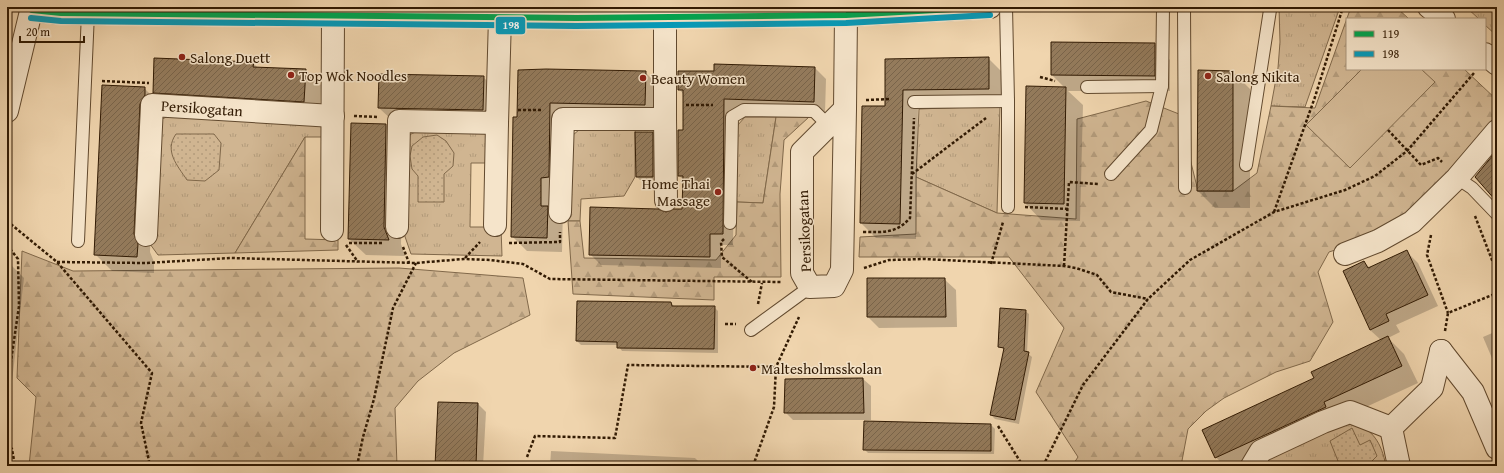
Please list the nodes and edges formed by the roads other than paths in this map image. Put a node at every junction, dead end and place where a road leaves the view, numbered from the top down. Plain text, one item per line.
1 (990, 7) edge
2 (1006, 7) edge
3 (1163, 7) edge
4 (1184, 7) edge
5 (1268, 7) edge
6 (1429, 7) edge
7 (32, 8) edge
8 (958, 8) edge
9 (88, 13) junction
10 (333, 16) junction
11 (846, 16) junction
12 (500, 17) junction
13 (665, 18) junction
14 (1443, 18) edge
15 (1486, 55) edge
16 (1497, 64) edge
17 (1162, 86) junction
18 (1087, 87) dead end
19 (1008, 101) junction
20 (914, 102) road end
21 (845, 110) junction
22 (7, 111) edge
23 (665, 112) junction
24 (333, 116) junction
25 (497, 117) junction
26 (829, 126) junction
27 (1497, 131) edge
28 (1246, 165) dead end
29 (1111, 174) dead end
30 (1464, 183) junction
31 (1185, 188) dead end
32 (666, 200) dead end
33 (1008, 207) road end
34 (560, 212) road end
35 (1497, 214) edge
36 (730, 222) dead end
37 (495, 226) road end
38 (332, 230) dead end
39 (146, 235) dead end
40 (393, 235) road end
41 (78, 241) dead end
42 (1345, 254) dead end
43 (802, 286) junction
44 (751, 330) dead end
45 (1391, 428) junction
46 (1497, 448) edge
47 (1252, 466) edge
48 (1399, 466) edge

1 - 8 street
2 - 19 lane
3 - 17 lane
4 - 31 lane
5 - 28 lane
6 - 14 street
7 - 9 street
7 - 22 street
8 - 11 street
9 - 10 street
9 - 41 lane
10 - 12 street
10 - 24 street
11 - 13 street
11 - 21 street, Persikogatan
12 - 13 street
12 - 25 street
13 - 23 street
15 - 16 street
17 - 18 lane
17 - 29 lane
19 - 20 lane
19 - 33 lane
21 - 26 street, Persikogatan
21 - 43 street, Persikogatan
23 - 32 street
23 - 34 street
24 - 38 street
24 - 39 street, Persikogatan
25 - 37 street
25 - 40 street
26 - 36 lane
26 - 43 street, Persikogatan
27 - 30 street
30 - 35 lane
30 - 42 street
43 - 44 lane
45 - 46 street
45 - 47 street
45 - 48 street

